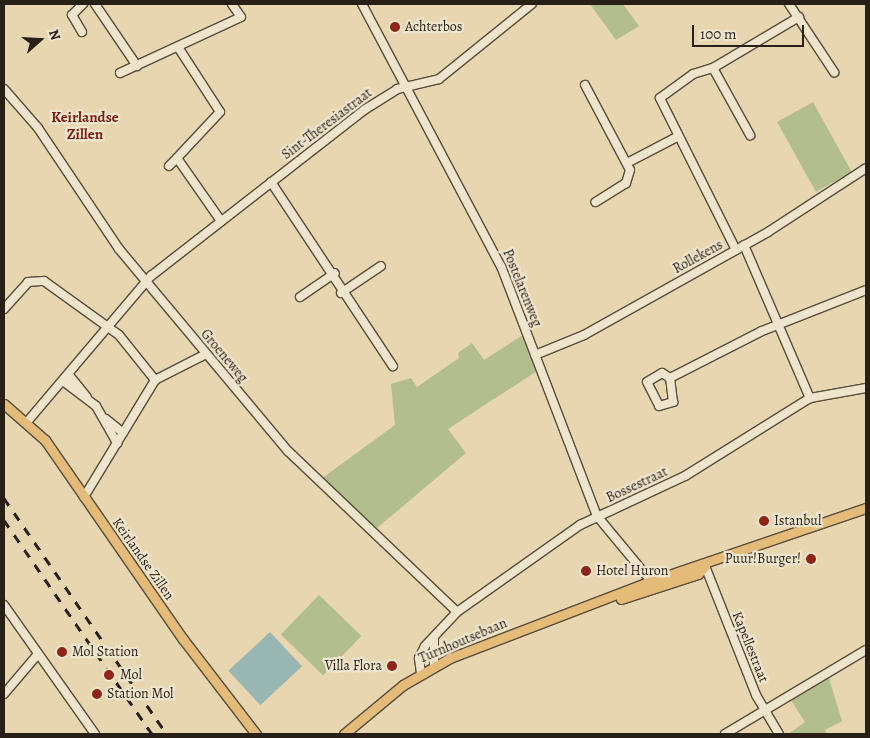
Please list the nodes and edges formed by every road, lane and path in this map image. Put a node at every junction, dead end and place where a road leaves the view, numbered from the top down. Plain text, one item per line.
1 (83, 4) edge
2 (95, 4) edge
3 (232, 4) edge
4 (362, 4) edge
5 (532, 4) edge
6 (789, 4) edge
7 (799, 18) junction
8 (82, 32) dead end
9 (178, 47) junction
10 (137, 66) junction
11 (712, 68) junction
12 (834, 72) dead end
13 (120, 73) dead end
14 (585, 85) dead end
15 (411, 88) junction
16 (4, 89) edge
17 (750, 135) dead end
18 (677, 137) junction
19 (177, 158) junction
20 (628, 163) junction
21 (169, 166) dead end
22 (866, 168) edge
23 (271, 182) junction
24 (596, 202) dead end
25 (221, 221) junction
26 (744, 246) junction
27 (736, 250) junction
28 (381, 266) dead end
29 (335, 273) junction
30 (145, 281) junction
31 (866, 290) edge
32 (341, 293) junction
33 (300, 297) dead end
34 (4, 309) edge
35 (779, 325) junction
36 (107, 328) junction
37 (206, 354) junction
38 (535, 355) junction
39 (394, 366) dead end
40 (66, 378) junction
41 (670, 378) junction
42 (155, 380) junction
43 (866, 388) edge
44 (810, 398) junction
45 (4, 404) edge
46 (103, 416) junction
47 (27, 422) junction
48 (123, 433) junction
49 (117, 443) junction
50 (84, 497) junction
51 (866, 508) edge
52 (597, 516) junction
53 (705, 566) junction
54 (651, 581) junction
55 (609, 600) junction
56 (4, 605) edge
57 (458, 612) junction
58 (435, 636) junction
59 (866, 650) edge
60 (38, 654) junction
61 (434, 666) junction
62 (421, 673) junction
63 (4, 694) edge
64 (763, 710) junction
65 (95, 734) edge
66 (256, 734) edge
67 (344, 734) edge
68 (725, 734) edge
69 (779, 734) edge

1 - 8 street
2 - 10 street
3 - 9 street
4 - 15 street, Postelarenweg
5 - 15 street, Sint-Theresiastraat
6 - 7 street
7 - 11 street
7 - 12 street
9 - 10 street
9 - 19 street
10 - 13 street
11 - 17 street
11 - 18 street
14 - 20 street
15 - 23 street, Sint-Theresiastraat
15 - 38 street, Postelarenweg
16 - 30 street, Groeneweg
18 - 20 street
18 - 27 street
19 - 21 street
19 - 25 street
20 - 24 street
22 - 26 street, Rollekens
23 - 25 street, Sint-Theresiastraat
23 - 29 street
25 - 30 street, Sint-Theresiastraat
26 - 27 street, Rollekens
26 - 35 street
27 - 38 street, Rollekens
28 - 32 street
29 - 32 street
29 - 33 street
30 - 36 street, Sint-Theresiastraat
30 - 37 street, Groeneweg
31 - 35 street
32 - 39 street
34 - 36 street
35 - 41 street
35 - 44 street
36 - 40 street, Sint-Theresiastraat
36 - 42 street
37 - 42 street
37 - 57 street, Groeneweg
38 - 52 street, Postelarenweg
40 - 46 street
40 - 47 street, Sint-Theresiastraat
41 - 41 street
42 - 48 street
43 - 44 street, Bossestraat
44 - 52 street, Bossestraat
45 - 47 main road, Keirlandse Zillen
46 - 48 street
46 - 49 street
47 - 50 main road, Keirlandse Zillen
48 - 49 street
49 - 50 street
50 - 66 main road, Keirlandse Zillen
51 - 53 main road, Turnhoutsebaan
52 - 54 street, Postelarenweg
52 - 57 street, Bossestraat
53 - 54 main road, Turnhoutsebaan
53 - 55 main road, Turnhoutsebaan
53 - 64 street, Kapellestraat
54 - 55 main road, Turnhoutsebaan
55 - 61 main road, Turnhoutsebaan
56 - 60 street
57 - 58 street, Bossestraat
58 - 61 street
58 - 62 street, Bossestraat
59 - 64 street
60 - 63 street
60 - 65 street
61 - 62 main road, Turnhoutsebaan
62 - 67 main road, Turnhoutsebaan
64 - 68 street
64 - 69 street, Kapellestraat

